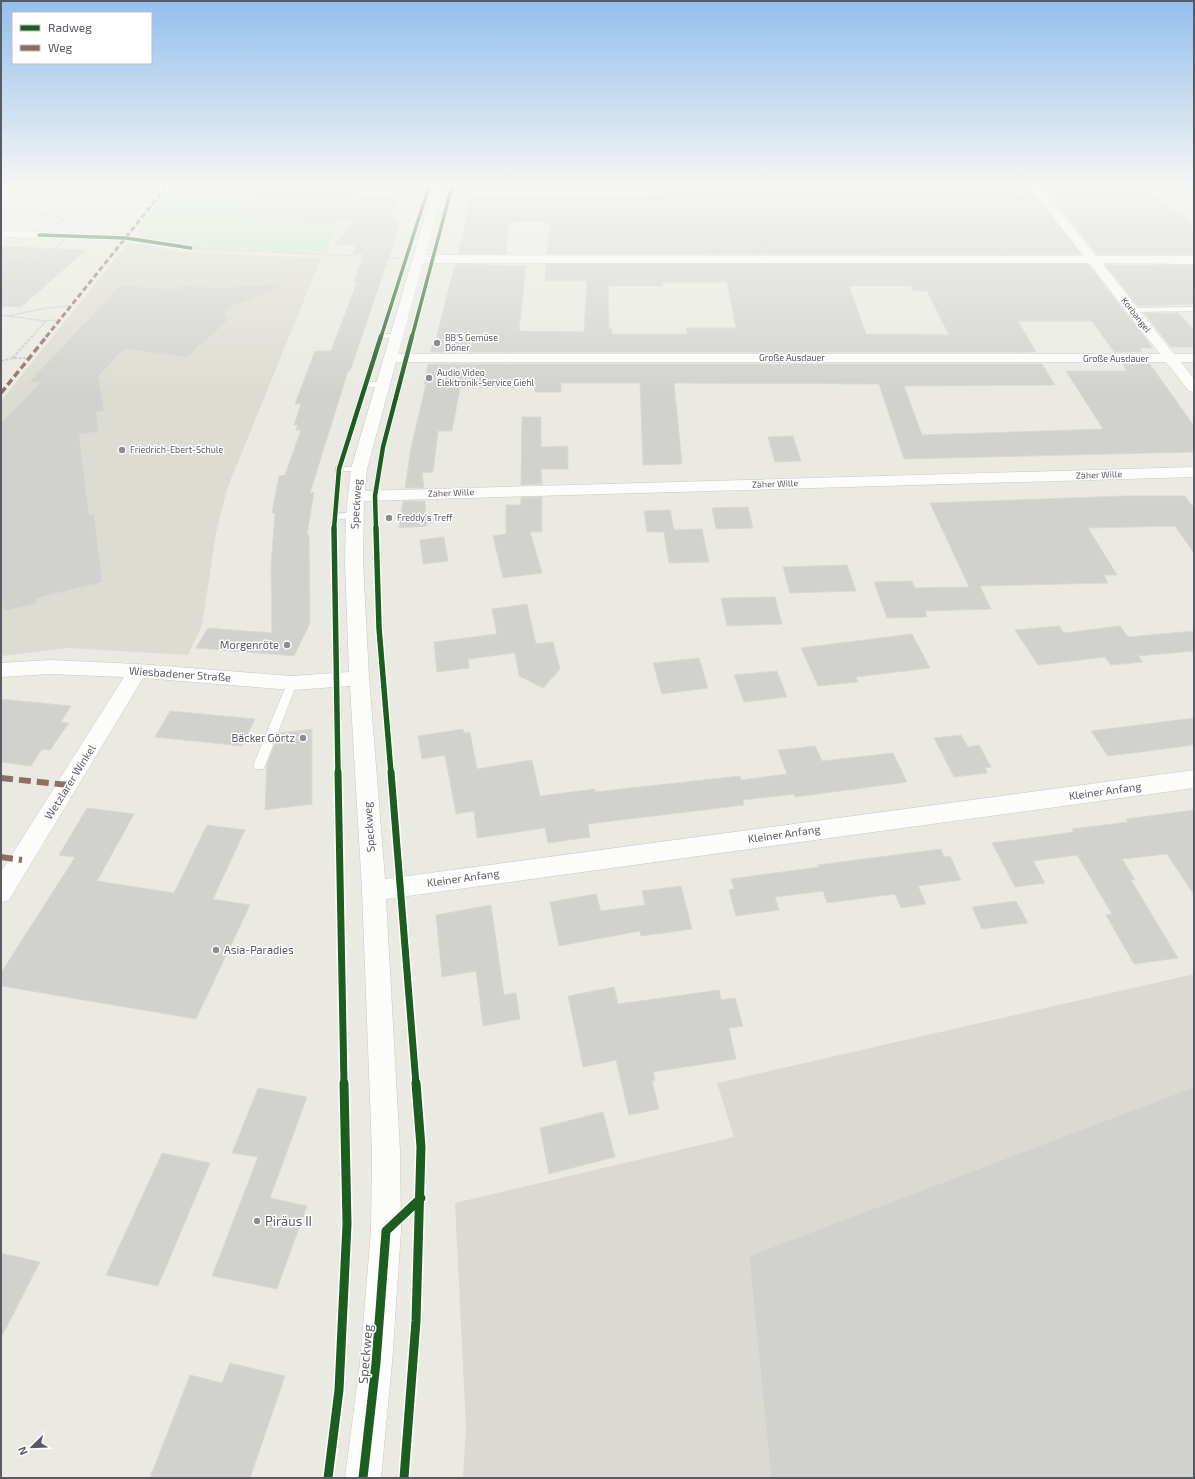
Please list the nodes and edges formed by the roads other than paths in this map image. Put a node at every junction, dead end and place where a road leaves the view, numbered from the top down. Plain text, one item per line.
1 (413, 255) edge
2 (1088, 255) edge
3 (412, 258) junction
4 (1092, 260) junction
5 (1194, 260) edge
6 (1194, 309) edge
7 (1132, 310) junction
8 (389, 358) junction
9 (1194, 358) edge
10 (1171, 359) junction
11 (366, 384) dead end
12 (382, 384) junction
13 (1194, 388) edge
14 (339, 469) dead end
15 (358, 469) junction
16 (1194, 472) edge
17 (355, 496) junction
18 (354, 515) junction
19 (334, 516) dead end
20 (1, 670) edge
21 (138, 671) junction
22 (359, 678) junction
23 (292, 683) junction
24 (259, 766) dead end
25 (1194, 779) edge
26 (374, 890) junction
27 (1, 893) edge
28 (364, 1478) edge

1 - 3 street, Speckweg
2 - 4 street, Korbangel
3 - 4 street
3 - 8 street, Speckweg
4 - 5 street
4 - 7 street, Korbangel
6 - 7 lane
7 - 10 street, Korbangel
8 - 10 street, Große Ausdauer
8 - 12 street, Speckweg
9 - 10 street, Große Ausdauer
10 - 13 street, Korbangel
11 - 12 lane
12 - 15 street, Speckweg
14 - 15 lane
15 - 17 street, Speckweg
16 - 17 street, Zäher Wille
17 - 18 street, Speckweg
18 - 19 lane
18 - 22 street, Speckweg
20 - 21 street, Wiesbadener Straße
21 - 23 street, Wiesbadener Straße
21 - 27 street, Wetzlarer Winkel
22 - 23 street, Wiesbadener Straße
22 - 26 street, Speckweg
23 - 24 lane
25 - 26 street, Kleiner Anfang
26 - 28 street, Speckweg

